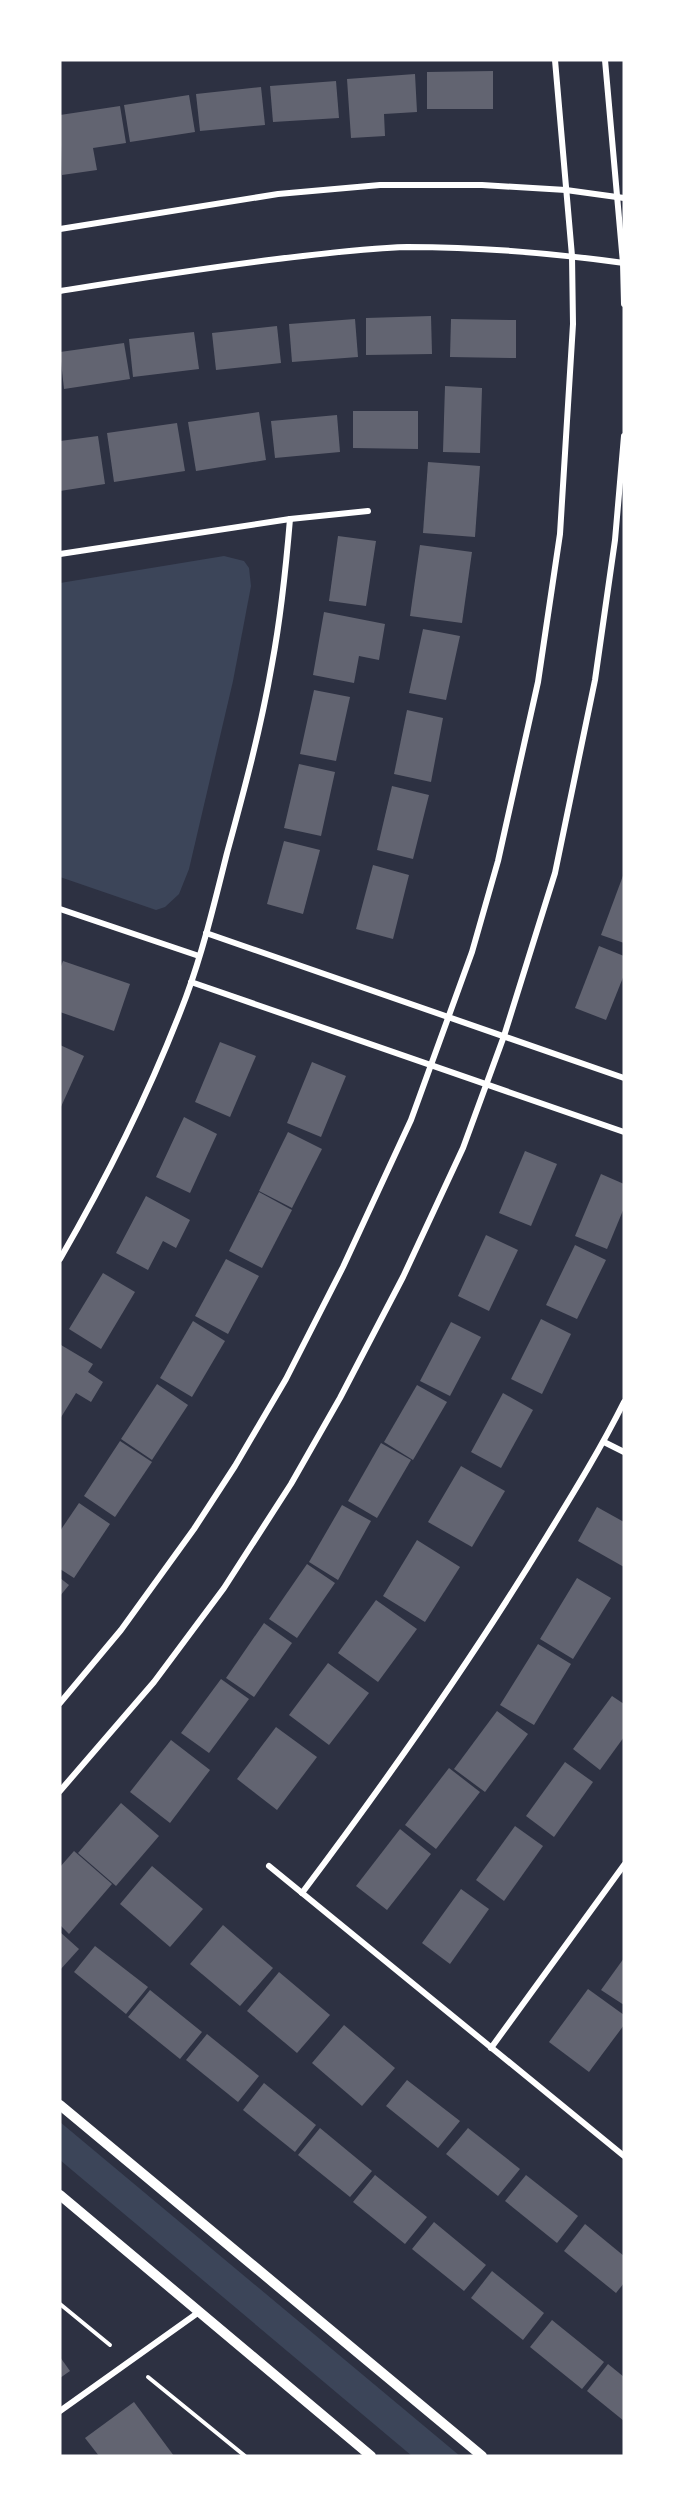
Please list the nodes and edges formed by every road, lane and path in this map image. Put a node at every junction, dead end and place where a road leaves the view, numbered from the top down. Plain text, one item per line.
1 (555, 60) edge
2 (605, 60) edge
3 (566, 190) junction
4 (621, 198) edge
5 (60, 229) edge
6 (572, 256) junction
7 (623, 263) edge
8 (60, 291) edge
9 (624, 304) edge
10 (624, 436) edge
11 (368, 511) dead end
12 (290, 519) junction
13 (60, 554) edge
14 (60, 909) edge
15 (206, 933) junction
16 (199, 956) junction
17 (191, 982) junction
18 (449, 1018) junction
19 (504, 1036) junction
20 (433, 1065) junction
21 (624, 1078) edge
22 (487, 1084) junction
23 (624, 1132) edge
24 (60, 1259) edge
25 (624, 1402) edge
26 (604, 1442) junction
27 (624, 1452) edge
28 (60, 1703) edge
29 (60, 1791) edge
30 (624, 1865) edge
31 (269, 1866) dead end
32 (302, 1893) junction
33 (491, 2048) junction
34 (60, 2105) edge
35 (624, 2156) edge
36 (60, 2195) edge
37 (60, 2304) edge
38 (199, 2312) junction
39 (129, 2362) junction
40 (60, 2411) edge
41 (245, 2456) edge
42 (371, 2456) edge
43 (482, 2456) edge

1 - 3 street
2 - 4 street
3 - 4 street
3 - 5 street
3 - 6 street
4 - 7 street
6 - 7 street
6 - 8 street
6 - 18 street
7 - 9 street
10 - 19 street
11 - 12 street
12 - 13 street
12 - 15 street
14 - 16 street
15 - 16 street
15 - 18 street
16 - 17 street
17 - 20 street
17 - 24 street
18 - 19 street
18 - 20 street
19 - 21 street
19 - 22 street
20 - 22 street
20 - 28 street
22 - 23 street
22 - 29 street
25 - 26 street
26 - 27 street
26 - 32 street
30 - 33 street
31 - 32 street
32 - 33 street
33 - 35 street
34 - 43 street
36 - 38 street
37 - 39 path
38 - 39 street
38 - 42 street
39 - 40 street
39 - 41 path

